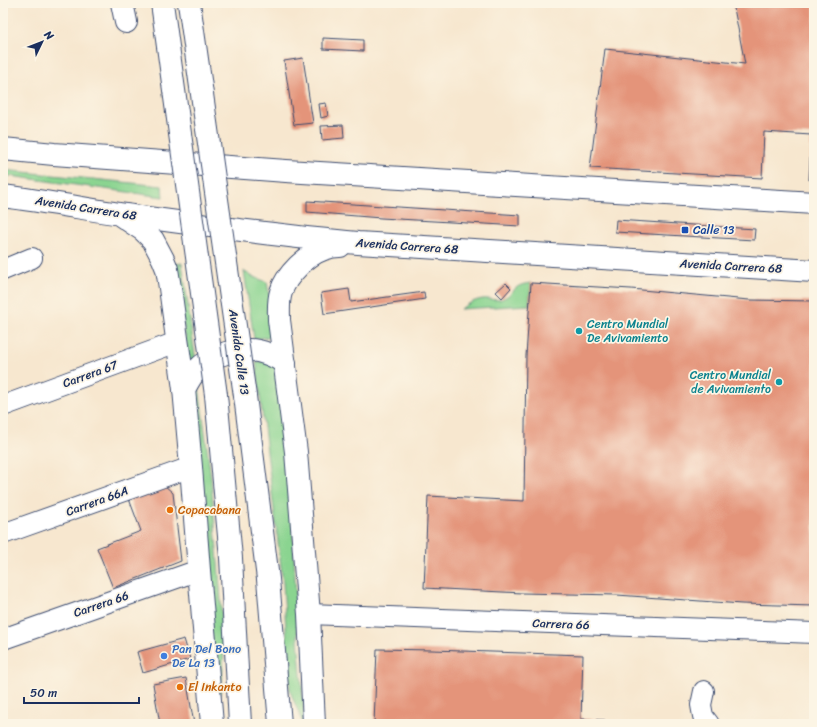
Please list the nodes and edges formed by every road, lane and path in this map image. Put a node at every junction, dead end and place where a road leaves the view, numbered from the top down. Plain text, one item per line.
1 (162, 3) edge
2 (189, 3) edge
3 (3, 149) edge
4 (3, 196) edge
5 (814, 203) edge
6 (119, 214) junction
7 (358, 243) junction
8 (32, 258) dead end
9 (3, 270) edge
10 (814, 271) edge
11 (177, 342) junction
12 (285, 362) junction
13 (184, 389) junction
14 (3, 406) edge
15 (192, 467) junction
16 (3, 534) edge
17 (199, 570) junction
18 (308, 614) junction
19 (814, 633) edge
20 (3, 639) edge
21 (237, 666) junction
22 (704, 691) dead end
23 (279, 702) junction
24 (212, 724) edge
25 (222, 724) edge
26 (240, 724) edge
27 (280, 724) edge
28 (290, 724) edge
29 (314, 724) edge
30 (710, 724) edge

1 - 21 main road, bridge
2 - 23 main road, Avenida Calle 13, bridge
3 - 5 main road
4 - 6 main road, Avenida Carrera 68
6 - 7 main road, Avenida Carrera 68
6 - 11 main road
7 - 10 main road, Avenida Carrera 68
7 - 12 main road
8 - 9 street
11 - 13 main road
11 - 14 street, Carrera 67
12 - 13 main road
12 - 18 main road
13 - 15 main road
15 - 16 street, Carrera 66A
15 - 17 main road
17 - 20 street, Carrera 66
17 - 24 main road
18 - 19 street, Carrera 66
18 - 29 main road
21 - 25 main road
21 - 26 main road
22 - 30 street
23 - 27 main road, Avenida Calle 13
23 - 28 main road, Avenida Calle 13

